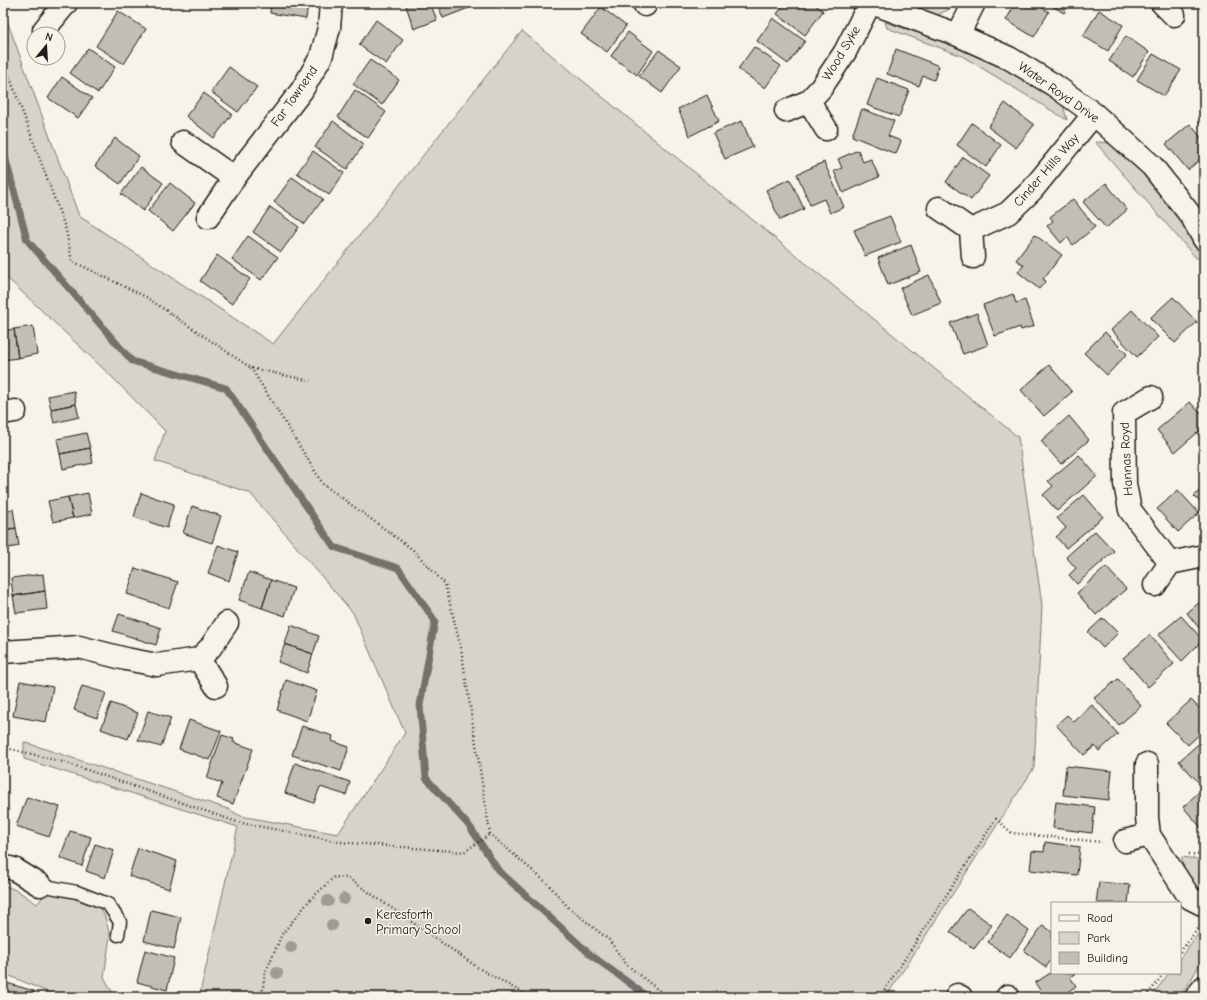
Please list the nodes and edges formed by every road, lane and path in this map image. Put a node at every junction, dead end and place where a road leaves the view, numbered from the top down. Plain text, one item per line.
1 (66, 3) edge
2 (331, 3) edge
3 (871, 3) edge
4 (974, 3) edge
5 (47, 26) edge
6 (958, 35) junction
7 (3, 59) edge
8 (809, 101) junction
9 (786, 111) dead end
10 (1094, 114) junction
11 (826, 129) dead end
12 (183, 142) dead end
13 (234, 178) junction
14 (939, 208) dead end
15 (1198, 214) edge
16 (208, 217) dead end
17 (971, 230) junction
18 (1204, 239) edge
19 (973, 257) dead end
20 (251, 368) junction
21 (311, 381) dead end
22 (1151, 397) dead end
23 (1204, 556) edge
24 (1170, 563) junction
25 (1155, 585) dead end
26 (227, 624) dead end
27 (3, 652) edge
28 (199, 659) junction
29 (216, 686) dead end
30 (3, 747) edge
31 (1147, 764) dead end
32 (490, 834) junction
33 (1149, 835) junction
34 (1125, 841) joint
35 (1160, 853) junction
36 (1204, 855) edge
37 (3, 866) edge
38 (40, 885) joint
39 (1204, 905) edge
40 (1199, 926) dead end
41 (118, 935) dead end
42 (1181, 951) edge
43 (1163, 974) edge
44 (1204, 987) edge
45 (259, 997) edge
46 (530, 997) edge
47 (667, 997) edge
48 (880, 997) edge
49 (1146, 997) edge
50 (1196, 997) edge

1 - 5 street
2 - 13 street, Far Townend
3 - 6 street, Water Royd Drive
3 - 8 street, Wood Syke
4 - 6 street
6 - 10 street, Water Royd Drive
7 - 20 path
8 - 9 street, Wood Syke
8 - 11 street
10 - 15 street, Water Royd Drive
10 - 17 street, Cinder Hills Way
12 - 13 street
13 - 16 street, Far Townend
14 - 17 street
15 - 18 street, Water Royd Drive
17 - 19 street
20 - 21 path
20 - 32 path
22 - 24 street, Hannas Royd
23 - 24 street
24 - 25 street
26 - 28 street
27 - 28 street
28 - 29 street
30 - 32 path
31 - 33 street
32 - 47 path
33 - 34 street
33 - 35 street
34 - 48 path
35 - 36 path
35 - 39 street
37 - 38 street
38 - 41 lane
40 - 42 path
43 - 49 path
44 - 50 street
45 - 46 path

